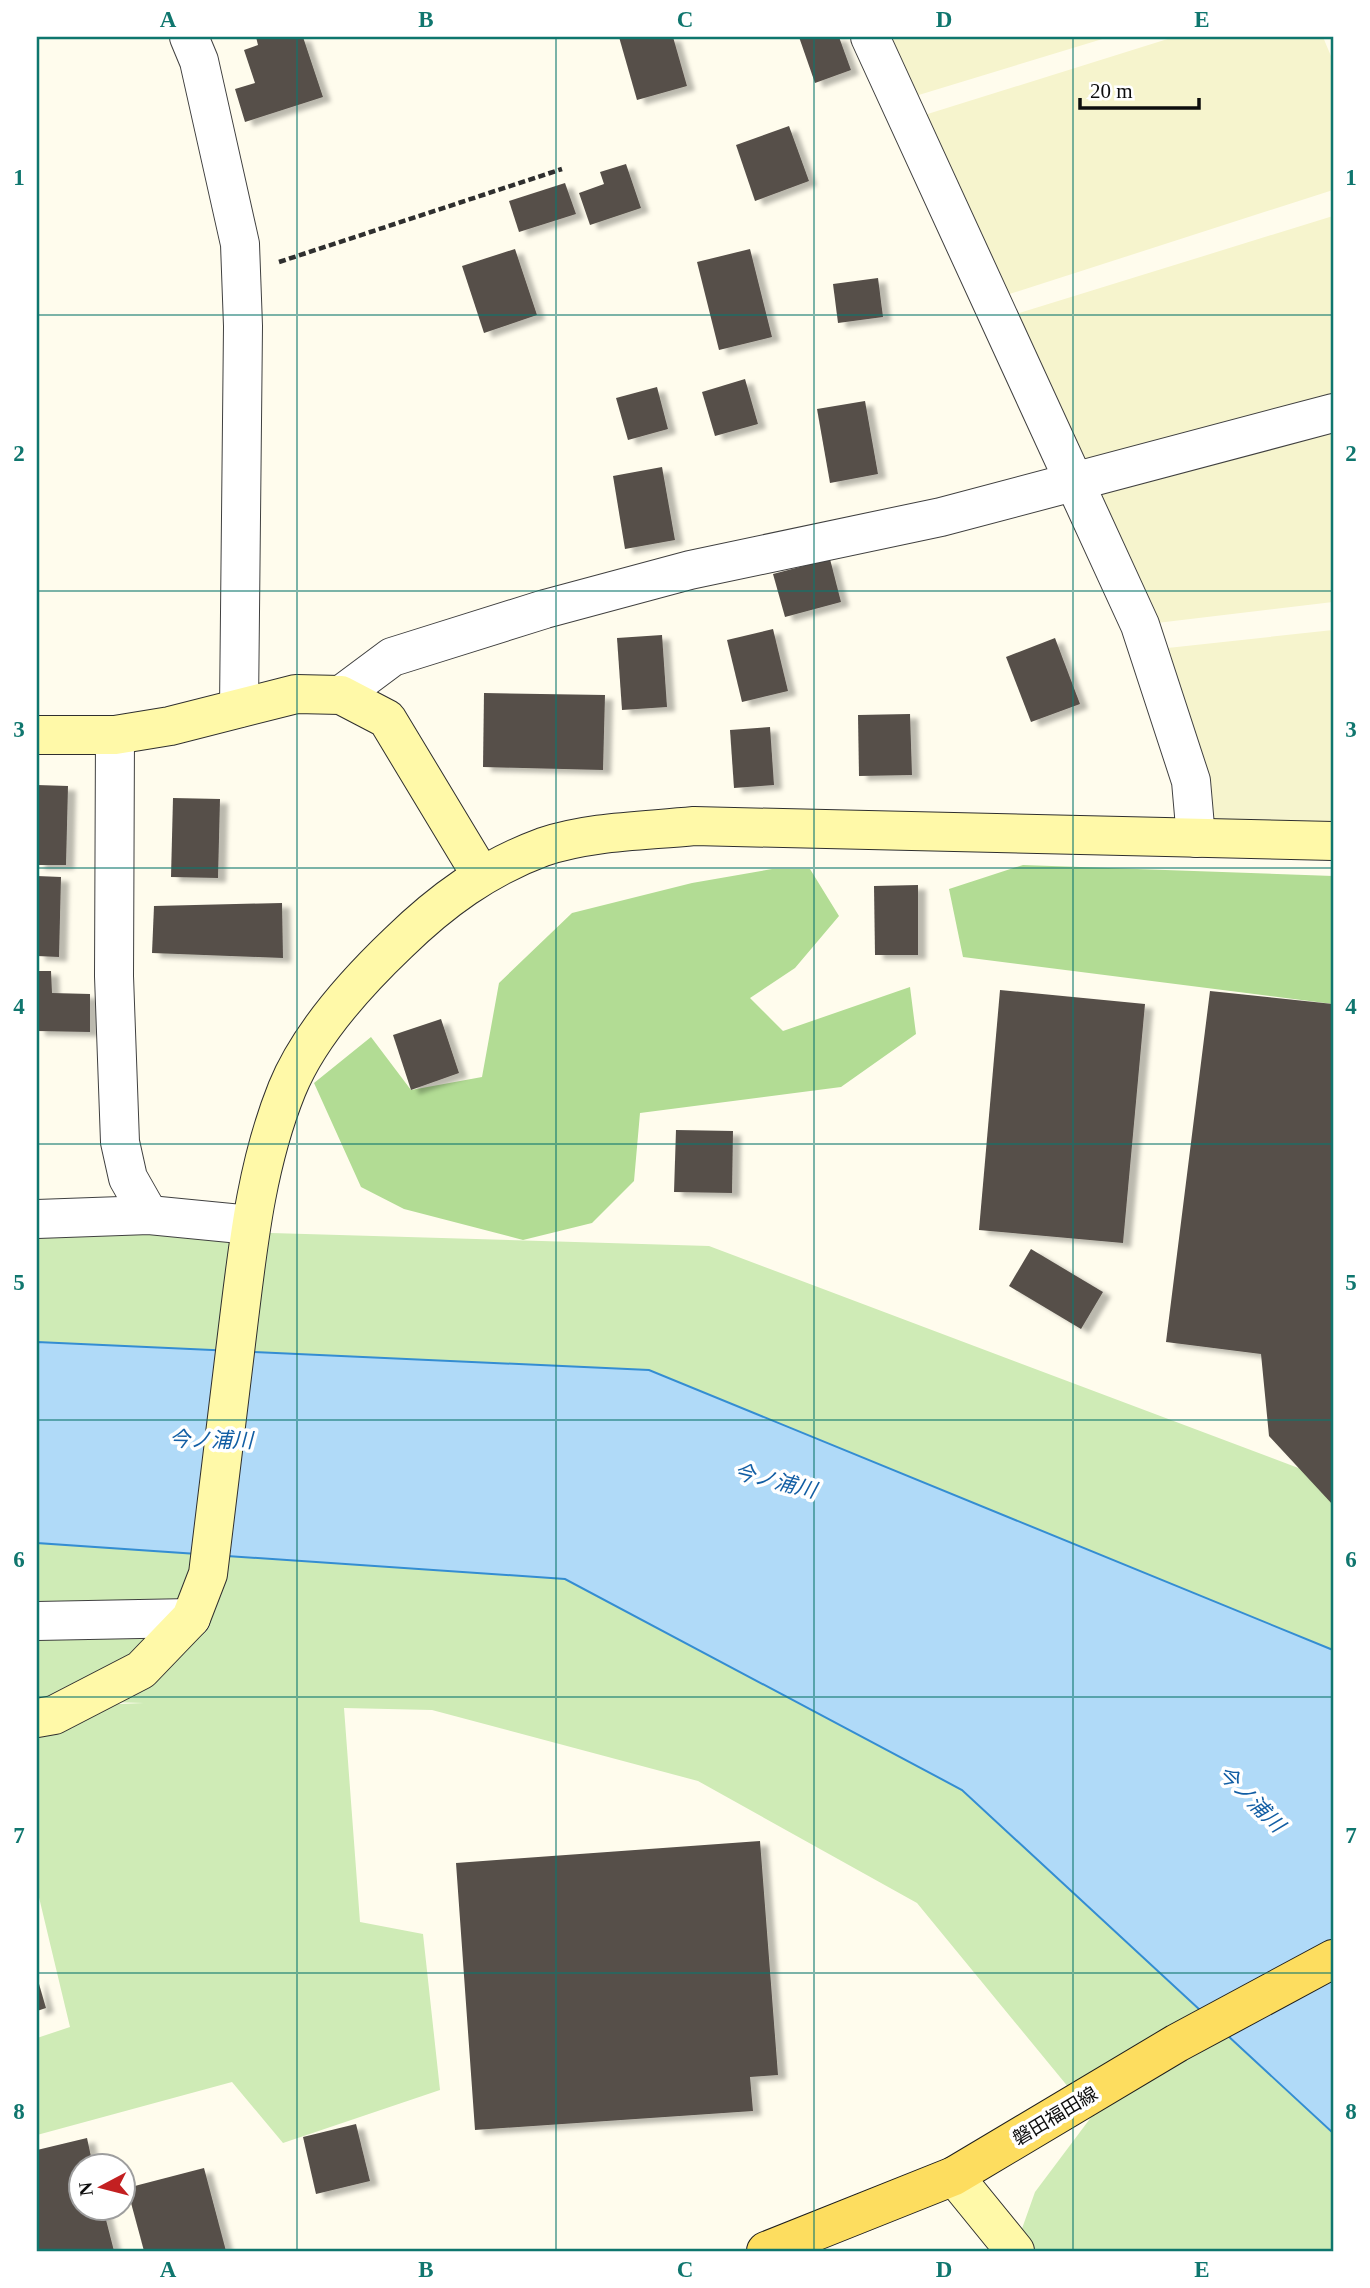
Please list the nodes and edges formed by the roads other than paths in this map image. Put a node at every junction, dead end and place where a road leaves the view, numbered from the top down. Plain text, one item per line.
1 (189, 37) edge
2 (870, 37) edge
3 (1333, 413) edge
4 (1074, 481) junction
5 (341, 695) junction
6 (239, 708) junction
7 (37, 735) edge
8 (115, 735) junction
9 (1196, 838) junction
10 (1333, 841) edge
11 (481, 875) junction
12 (149, 1215) junction
13 (37, 1219) edge
14 (251, 1225) junction
15 (191, 1618) junction
16 (37, 1621) edge
17 (37, 1718) edge
18 (1333, 1959) edge
19 (954, 2176) junction
20 (766, 2251) edge
21 (1015, 2251) edge

1 - 6 street
2 - 4 street
3 - 4 street
4 - 5 street
4 - 9 street
5 - 6 street
5 - 11 street
6 - 8 street
7 - 8 street
8 - 12 street
9 - 10 street
9 - 11 street
11 - 14 street
12 - 13 street
12 - 14 street
14 - 15 street
15 - 16 street
15 - 17 street
18 - 19 main road, 磐田福田線
19 - 20 main road, 磐田福田線
19 - 21 street

